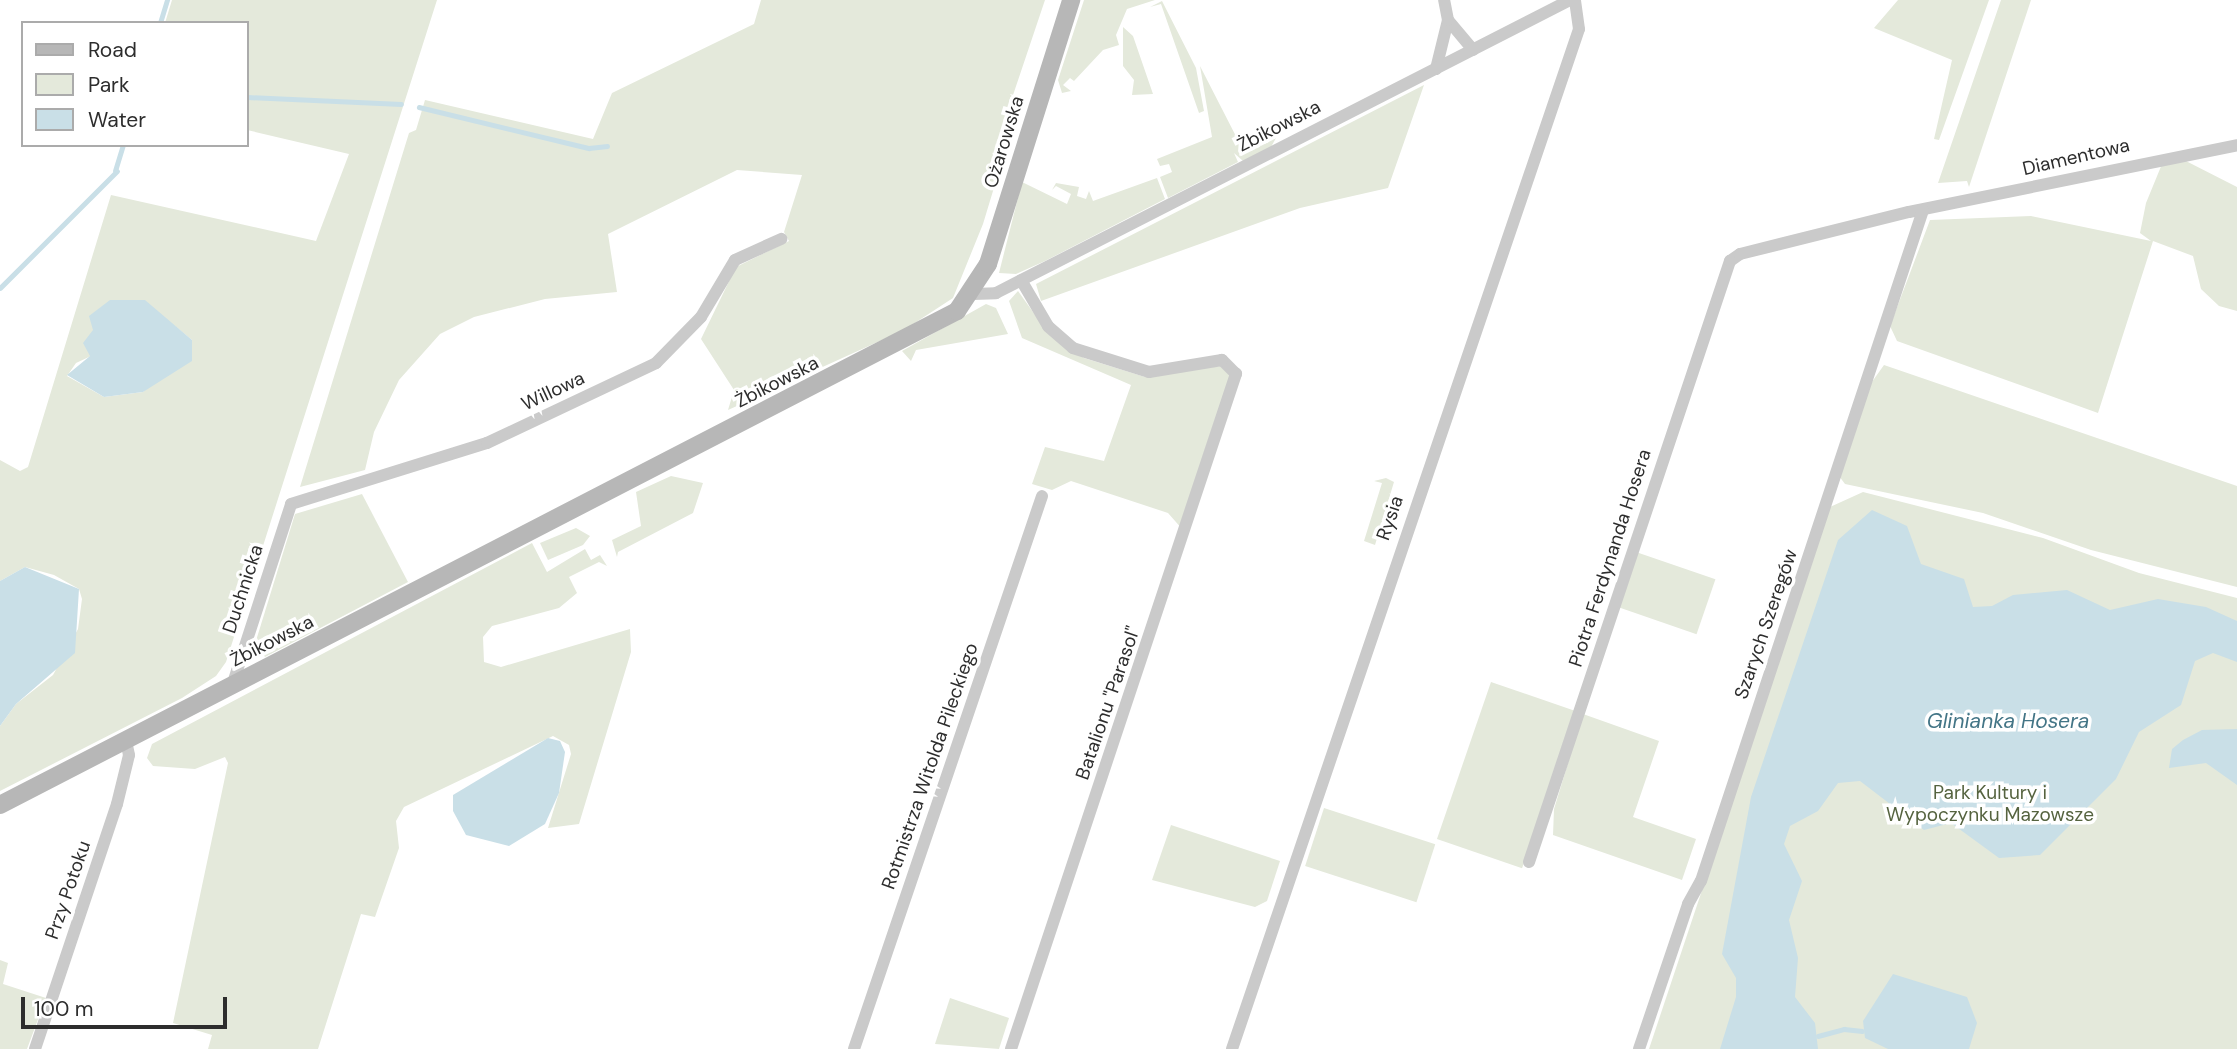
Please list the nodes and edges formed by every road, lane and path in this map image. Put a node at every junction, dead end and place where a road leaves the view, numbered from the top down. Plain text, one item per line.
1 (1072, 0) edge
2 (1444, 0) edge
3 (1570, 0) edge
4 (1575, 0) edge
5 (1448, 20) junction
6 (1473, 50) junction
7 (1436, 69) junction
8 (2237, 145) edge
9 (1923, 210) junction
10 (781, 239) dead end
11 (1727, 265) joint
12 (1021, 280) junction
13 (973, 294) junction
14 (1042, 496) dead end
15 (291, 504) joint
16 (232, 686) junction
17 (126, 741) junction
18 (0, 805) edge
19 (1529, 862) dead end
20 (35, 1049) edge
21 (854, 1049) edge
22 (1011, 1049) edge
23 (1231, 1049) edge
24 (1639, 1049) edge

1 - 13 main road, Ożarowska
2 - 5 street
3 - 6 street, Żbikowska
4 - 23 street, Rysia
5 - 6 street
5 - 7 street
6 - 7 street, Żbikowska
7 - 12 street, Żbikowska
8 - 9 street, Diamentowa
9 - 11 street, Diamentowa
9 - 24 street, Szarych Szeregów
10 - 15 street, Willowa
11 - 19 street, Piotra Ferdynanda Hosera
12 - 13 street, Żbikowska
12 - 22 street, Batalionu "Parasol"
13 - 16 main road, Żbikowska
14 - 21 street, Rotmistrza Witolda Pileckiego
15 - 16 street, Duchnicka
16 - 17 main road, Żbikowska
17 - 18 main road, Żbikowska
17 - 20 street, Przy Potoku

